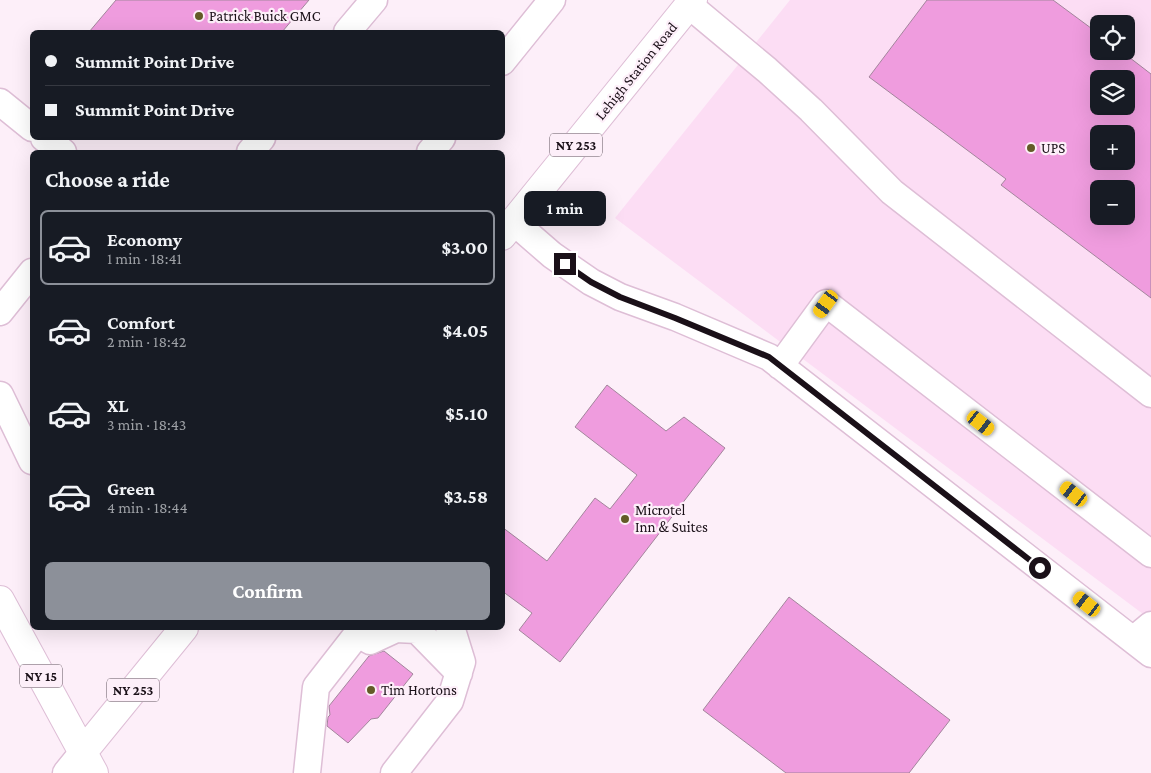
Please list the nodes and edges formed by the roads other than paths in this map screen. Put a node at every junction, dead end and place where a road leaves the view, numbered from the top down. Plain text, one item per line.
1 (374, 0) edge
2 (552, 0) edge
3 (691, 3) edge
4 (349, 30) edge
5 (505, 58) edge
6 (0, 102) edge
7 (30, 126) edge
8 (47, 140) edge
9 (260, 140) edge
10 (440, 140) edge
11 (60, 150) edge
12 (252, 150) edge
13 (432, 150) edge
14 (508, 229) edge
15 (30, 274) edge
16 (0, 312) edge
17 (780, 366) junction
18 (1151, 394) edge
19 (0, 395) edge
20 (30, 457) edge
21 (1151, 554) edge
22 (0, 600) edge
23 (183, 630) edge
24 (360, 630) edge
25 (394, 630) edge
26 (417, 630) edge
27 (451, 630) edge
28 (1145, 639) edge
29 (459, 673) junction
30 (81, 766) edge
31 (307, 773) edge
32 (394, 773) edge

1 - 4 street
2 - 5 street
3 - 14 main road, Lehigh Station Road / NY 253
3 - 18 street
6 - 7 street
8 - 11 street
9 - 12 street
10 - 13 street
14 - 17 street
15 - 16 street
17 - 21 street
17 - 28 street
19 - 20 street
22 - 30 main road, NY 15
23 - 30 main road, NY 253
24 - 25 street
24 - 31 street
26 - 29 street
27 - 29 street
29 - 32 street

